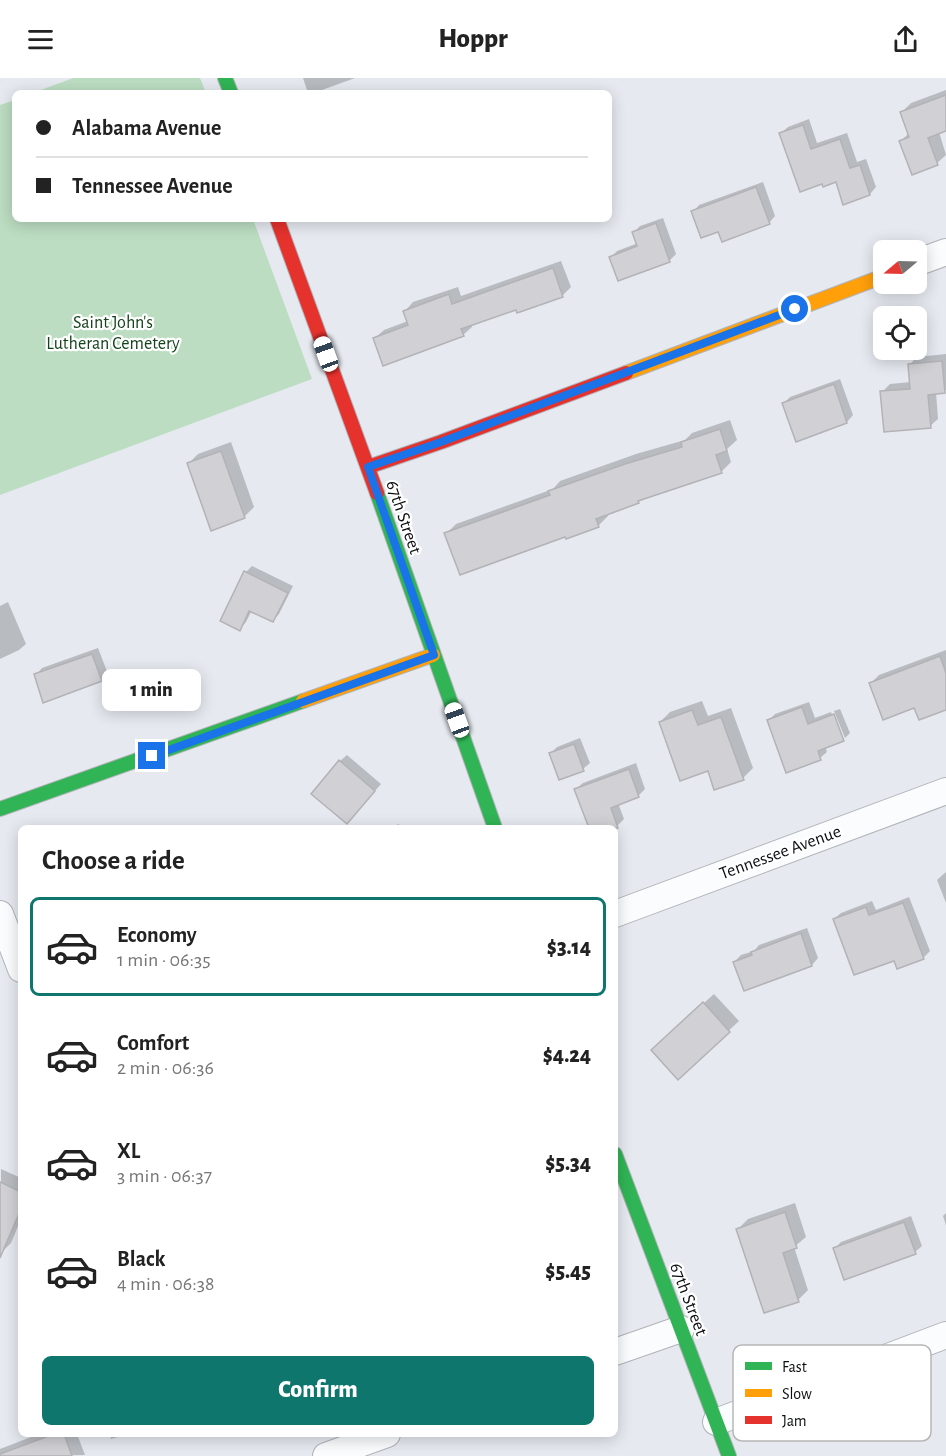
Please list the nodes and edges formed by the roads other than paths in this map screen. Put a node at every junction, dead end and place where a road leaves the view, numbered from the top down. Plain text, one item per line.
1 (278, 222) edge
2 (946, 252) edge
3 (927, 259) edge
4 (873, 280) edge
5 (368, 467) junction
6 (434, 655) junction
7 (946, 791) edge
8 (0, 810) edge
9 (494, 825) edge
10 (618, 913) edge
11 (0, 914) edge
12 (18, 961) edge
13 (618, 1162) edge
14 (681, 1329) junction
15 (946, 1335) edge
16 (920, 1345) edge
17 (618, 1351) edge
18 (733, 1416) edge
19 (716, 1422) junction
20 (379, 1437) edge
21 (326, 1456) edge
22 (729, 1456) edge

1 - 5 street, 67th Street
2 - 3 street
4 - 5 street
5 - 6 street, 67th Street
6 - 8 street
6 - 9 street, 67th Street
7 - 10 street, Tennessee Avenue
11 - 12 street
13 - 14 street, 67th Street
14 - 17 street
14 - 19 street, 67th Street
15 - 16 street
18 - 19 street
19 - 22 street, 67th Street
20 - 21 street

